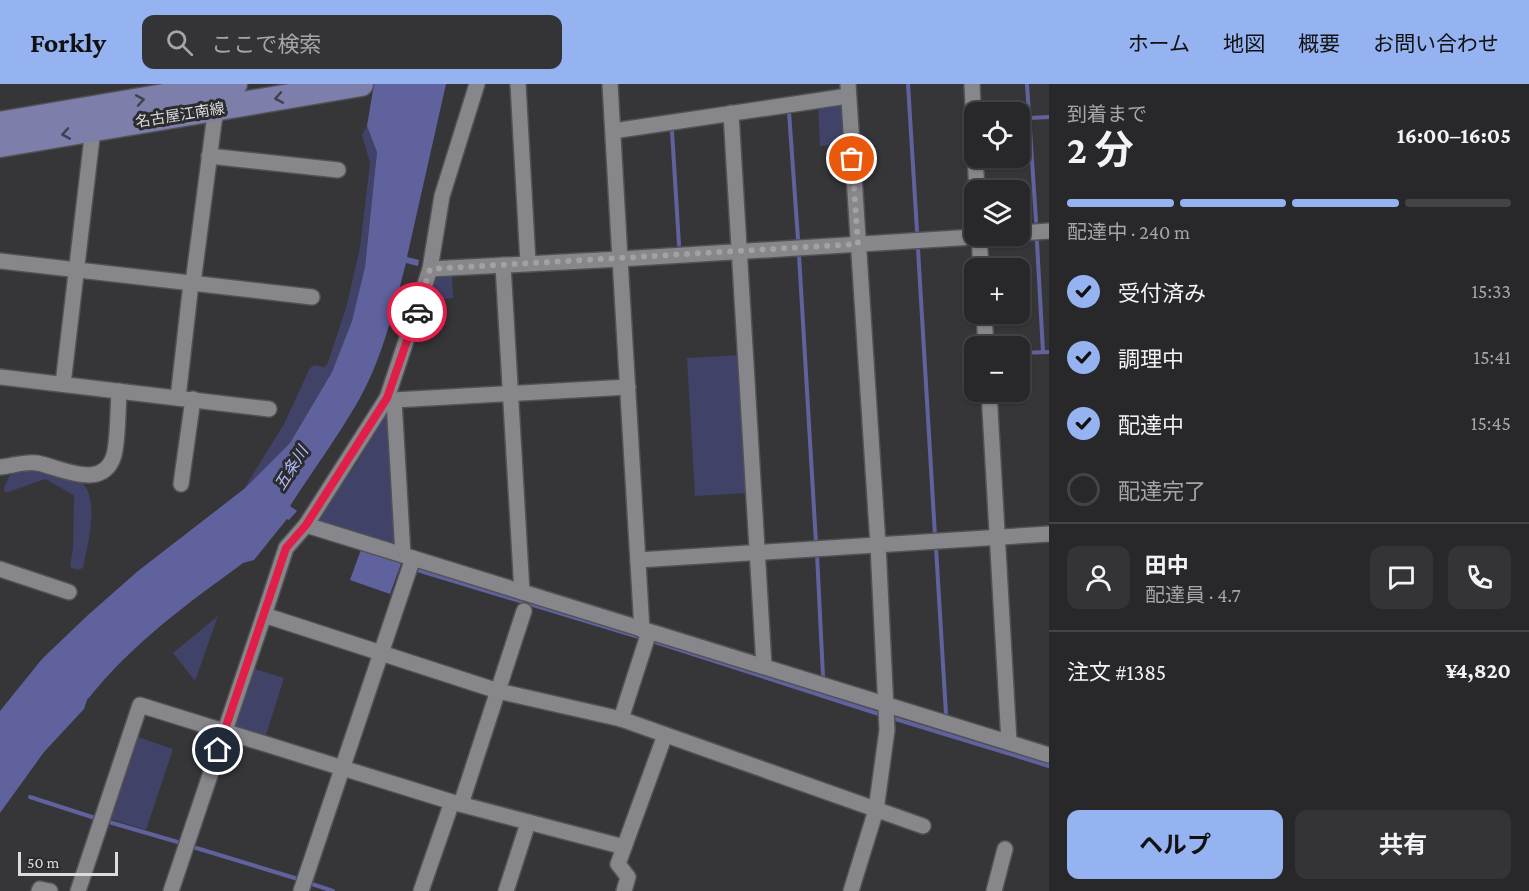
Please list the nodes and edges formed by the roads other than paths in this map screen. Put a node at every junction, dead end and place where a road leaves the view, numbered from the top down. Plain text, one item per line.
1 (359, 84) edge
2 (477, 84) edge
3 (518, 84) edge
4 (610, 84) edge
5 (972, 84) edge
6 (848, 90) edge
7 (224, 91) edge
8 (973, 102) edge
9 (731, 113) junction
10 (0, 124) edge
11 (93, 129) junction
12 (613, 130) junction
13 (0, 145) edge
14 (209, 156) junction
15 (338, 170) dead end
16 (1049, 231) edge
17 (1030, 232) edge
18 (964, 237) edge
19 (858, 244) junction
20 (739, 250) junction
21 (620, 259) junction
22 (0, 261) edge
23 (528, 263) junction
24 (503, 265) junction
25 (430, 269) junction
26 (77, 270) junction
27 (192, 283) junction
28 (312, 297) dead end
29 (0, 377) edge
30 (63, 384) junction
31 (628, 387) junction
32 (119, 391) junction
33 (511, 394) junction
34 (185, 399) junction
35 (390, 399) junction
36 (990, 402) edge
37 (269, 408) dead end
38 (0, 467) edge
39 (181, 484) dead end
40 (306, 525) junction
41 (1049, 534) edge
42 (998, 537) junction
43 (878, 545) junction
44 (757, 552) junction
45 (638, 560) junction
46 (408, 562) junction
47 (0, 569) edge
48 (69, 592) dead end
49 (522, 592) junction
50 (524, 611) dead end
51 (264, 615) junction
52 (645, 631) junction
53 (381, 653) junction
54 (764, 666) junction
55 (498, 691) junction
56 (887, 711) junction
57 (621, 719) junction
58 (224, 730) junction
59 (665, 735) junction
60 (1009, 742) junction
61 (1049, 754) edge
62 (342, 769) junction
63 (456, 803) junction
64 (876, 810) junction
65 (528, 823) junction
66 (923, 826) dead end
67 (624, 847) junction
68 (1005, 849) dead end
69 (39, 891) edge
70 (50, 891) edge
71 (78, 891) edge
72 (171, 891) edge
73 (301, 891) edge
74 (421, 891) edge
75 (506, 891) edge
76 (624, 891) edge
77 (851, 891) edge
78 (994, 891) edge

1 -> 7 main road, 名古屋江南線
2 - 25 street
3 - 23 street
4 - 12 street
5 - 8 street
6 - 9 street
6 - 19 street
10 -> 7 main road, 名古屋江南線
7 - 11 main road, 名古屋江南線
7 - 14 street
9 - 12 street
9 - 20 street
11 -> 13 main road, 名古屋江南線
11 - 26 street
12 - 21 street
14 - 15 street
14 - 27 street
16 - 17 street
18 - 19 street
19 - 20 street
19 - 43 street
20 - 21 street
20 - 44 street
21 - 23 street
21 - 31 street
22 - 26 street
23 - 24 street
24 - 25 street
24 - 33 street
25 - 35 street
26 - 27 street
26 - 30 street
27 - 28 street
27 - 34 street
29 - 30 street
30 - 32 street
31 - 33 street
31 - 45 street
32 - 34 street
32 - 38 street
33 - 35 street
33 - 49 street
34 - 37 street
34 - 39 street
35 - 40 street
35 - 46 street
36 - 42 street
40 - 46 street
40 - 51 street
41 - 42 street
42 - 43 street
42 - 60 street
43 - 44 street
43 - 56 street
44 - 45 street
44 - 54 street
45 - 52 street
46 - 49 street
46 - 53 street
47 - 48 street
49 - 52 street
50 - 55 street
51 - 53 street
51 - 58 street
52 - 54 street
52 - 57 street
53 - 55 street
53 - 62 street
54 - 56 street
55 - 57 street
55 - 63 street
56 - 60 street
56 - 64 street
57 - 59 street
58 - 62 street
58 - 71 street
58 - 72 street
59 - 64 street
59 - 67 street
60 - 61 street
62 - 63 street
62 - 73 street
63 - 65 street
63 - 74 street
64 - 66 street
64 - 77 street
65 - 67 street
65 - 75 street
67 - 76 street
68 - 78 street
69 - 70 street

